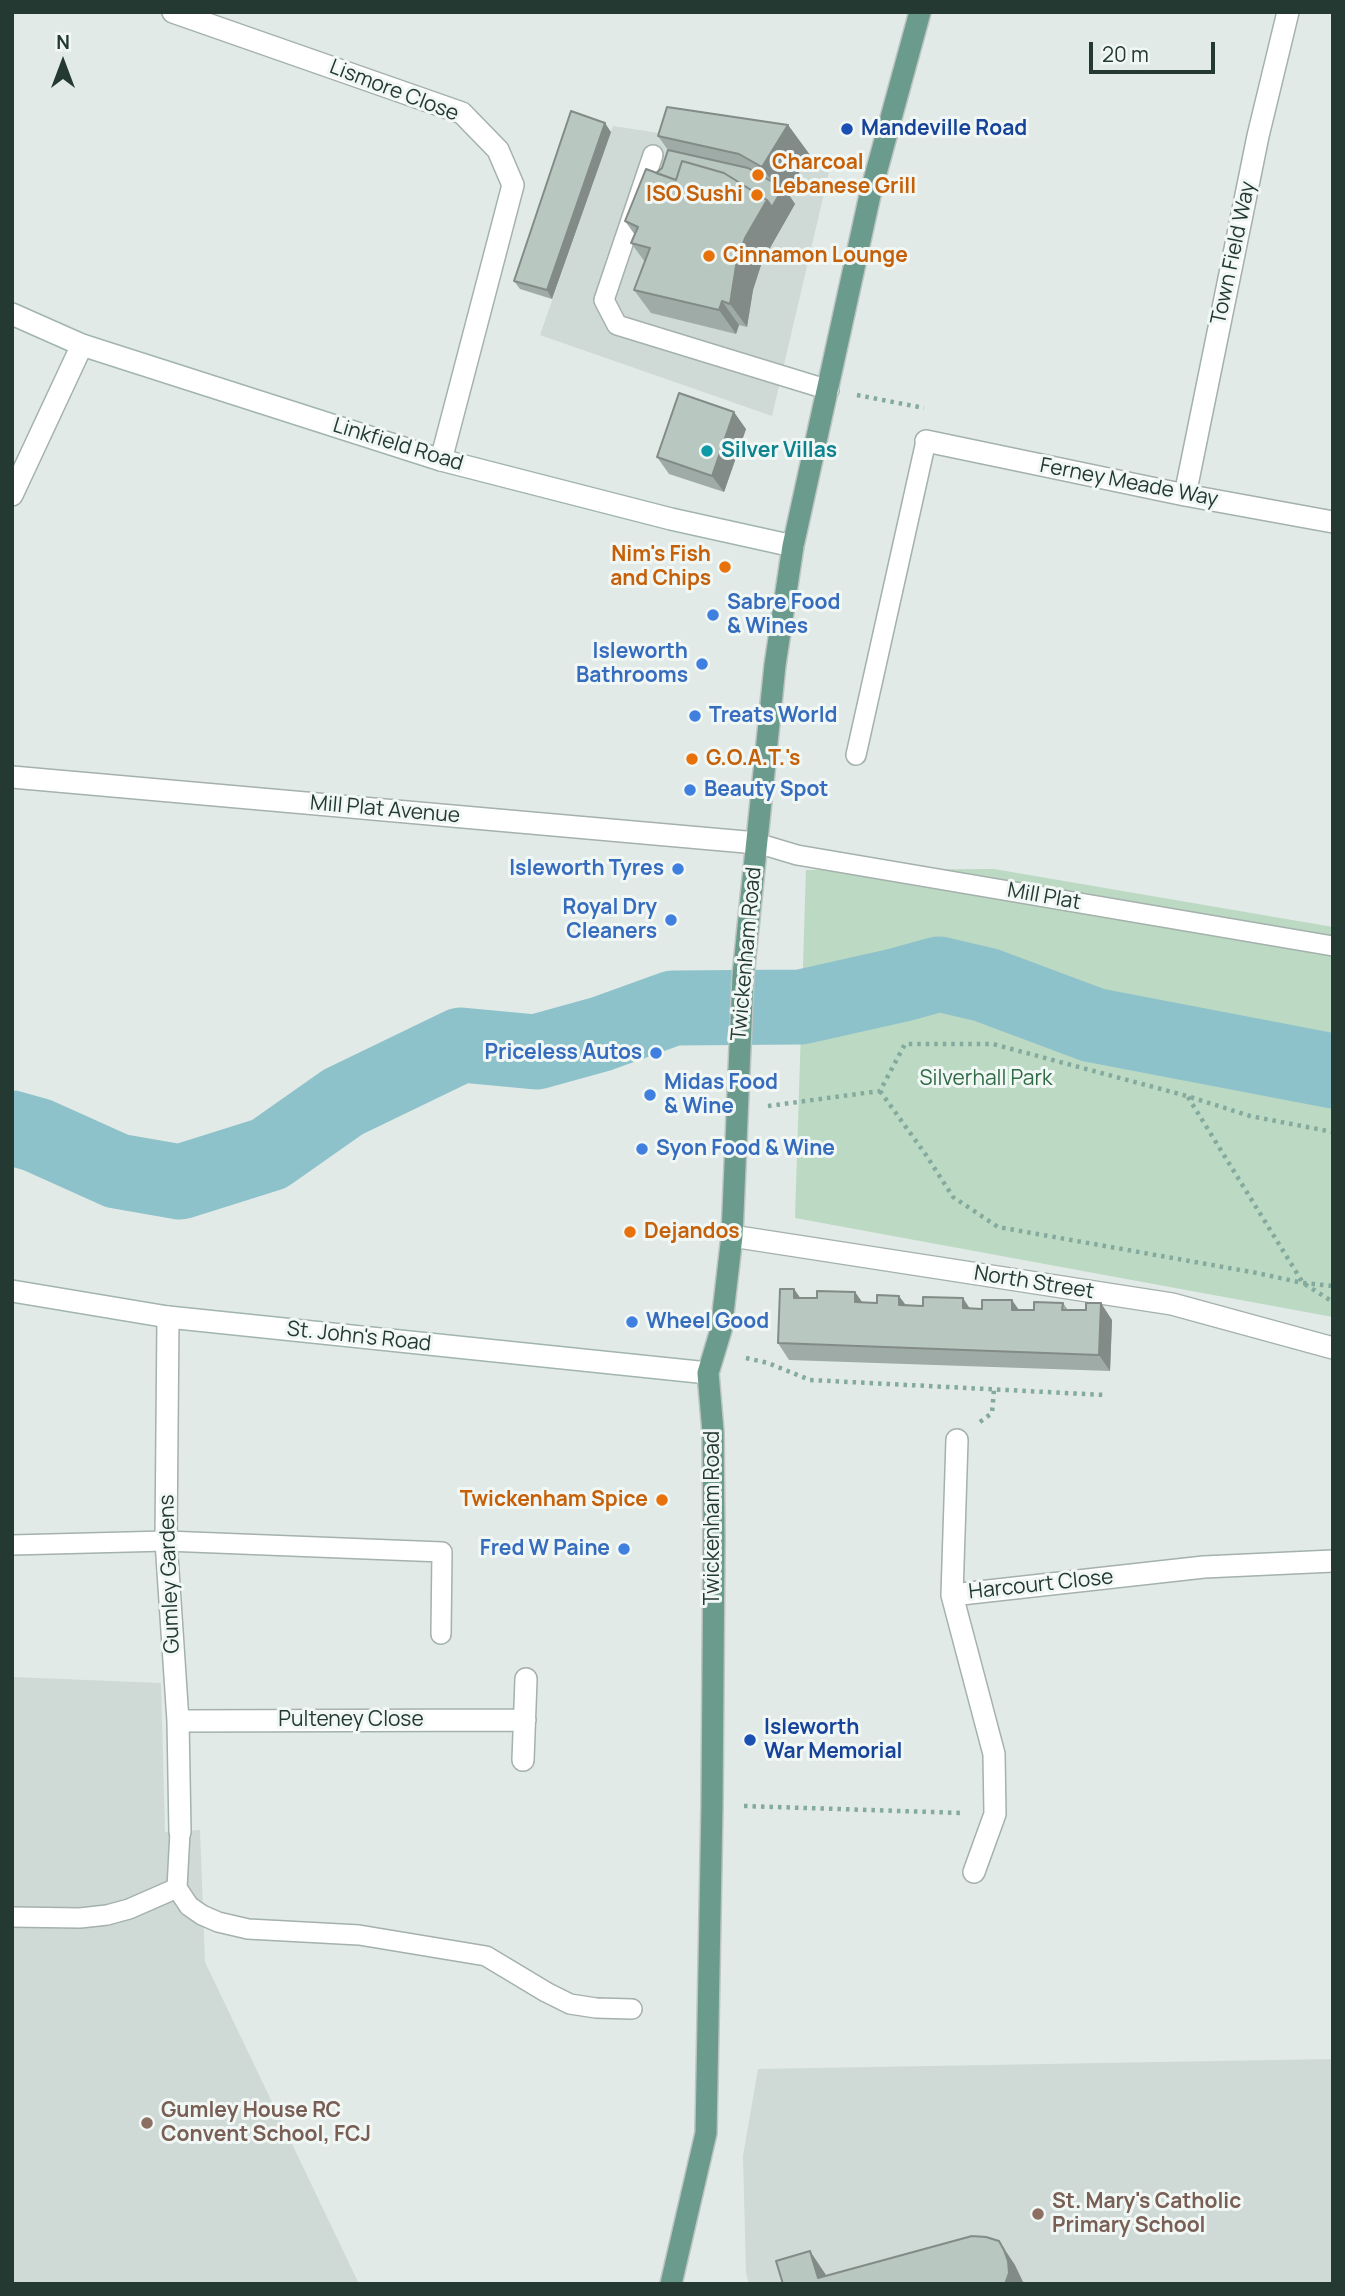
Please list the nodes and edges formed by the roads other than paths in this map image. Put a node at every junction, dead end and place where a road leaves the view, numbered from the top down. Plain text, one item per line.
1 (173, 12) edge
2 (920, 12) edge
3 (1288, 12) edge
4 (653, 155) dead end
5 (12, 314) edge
6 (82, 345) junction
7 (828, 390) junction
8 (926, 441) joint
9 (441, 460) junction
10 (12, 495) edge
11 (1185, 495) junction
12 (1333, 522) edge
13 (793, 546) junction
14 (856, 755) dead end
15 (12, 777) edge
16 (757, 844) junction
17 (1333, 946) edge
18 (732, 1237) junction
19 (12, 1291) edge
20 (168, 1317) junction
21 (1333, 1348) edge
22 (708, 1373) junction
23 (957, 1440) dead end
24 (166, 1541) junction
25 (12, 1545) edge
26 (1333, 1561) edge
27 (952, 1595) junction
28 (441, 1634) dead end
29 (526, 1679) dead end
30 (524, 1720) junction
31 (178, 1721) junction
32 (523, 1760) dead end
33 (180, 1832) joint
34 (974, 1872) dead end
35 (177, 1888) junction
36 (12, 1917) edge
37 (632, 2008) dead end
38 (671, 2284) edge

1 - 9 street, Lismore Close
2 - 7 main road, Twickenham Road
3 - 11 street, Town Field Way
4 - 7 lane
5 - 6 street, Linkfield Road
6 - 9 street, Linkfield Road
6 - 10 street
7 - 13 main road, Twickenham Road
8 - 11 street, Ferney Meade Way
8 - 14 lane
9 - 13 street, Linkfield Road
11 - 12 street, Ferney Meade Way
13 - 16 main road, Twickenham Road
15 - 16 street, Mill Plat Avenue
16 - 17 lane, Mill Plat
16 - 18 main road, Twickenham Road
18 - 21 street, North Street
18 - 22 main road, Twickenham Road
19 - 20 street, St. John's Road
20 - 22 street, St. John's Road
20 - 24 street, Gumley Gardens
22 - 38 main road, Twickenham Road
23 - 27 street
24 - 25 lane
24 - 28 lane
24 - 31 street, Gumley Gardens
26 - 27 street, Harcourt Close
27 - 34 street, Harcourt Close
29 - 30 street
30 - 31 street, Pulteney Close
30 - 32 street
31 - 33 street, Gumley Gardens
33 - 35 lane
35 - 36 lane
35 - 37 lane

